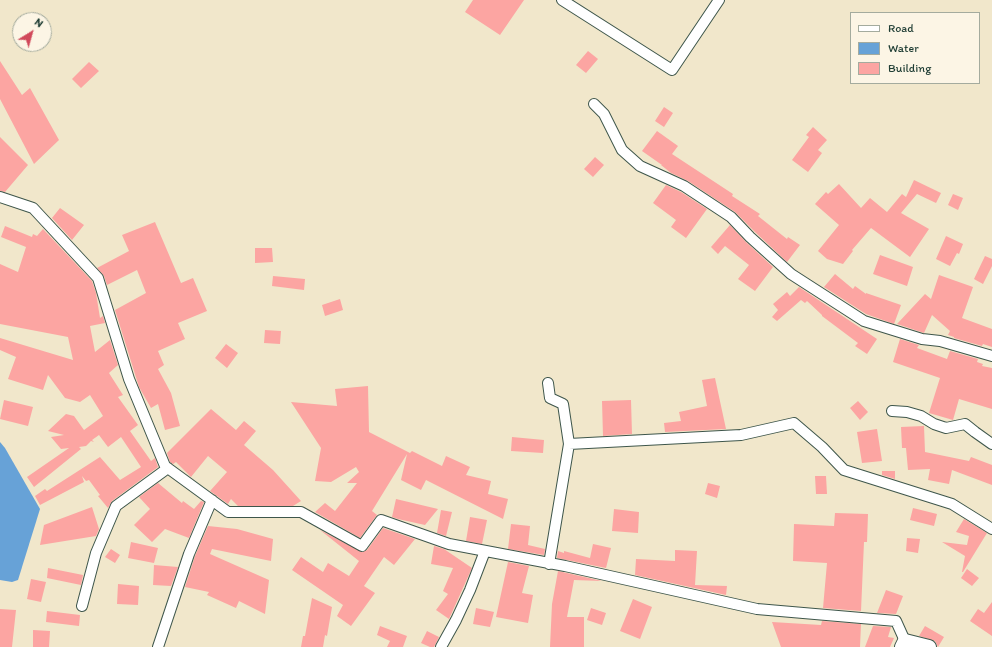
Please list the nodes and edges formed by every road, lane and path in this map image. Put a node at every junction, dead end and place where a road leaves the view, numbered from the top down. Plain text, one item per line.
1 (562, 0) edge
2 (720, 0) edge
3 (594, 104) dead end
4 (0, 197) edge
5 (992, 356) edge
6 (548, 383) dead end
7 (892, 411) dead end
8 (569, 444) junction
9 (992, 444) edge
10 (168, 468) junction
11 (212, 500) junction
12 (992, 529) edge
13 (485, 551) junction
14 (550, 564) junction
15 (82, 606) dead end
16 (904, 644) edge
17 (158, 647) edge
18 (441, 647) edge
19 (929, 647) edge

1 - 2 street
3 - 5 street
4 - 10 street
6 - 8 street
7 - 9 street
8 - 12 street
8 - 14 street
10 - 11 street
10 - 15 street
11 - 13 street
11 - 17 street
13 - 14 street
13 - 18 street
14 - 16 street
16 - 19 street

